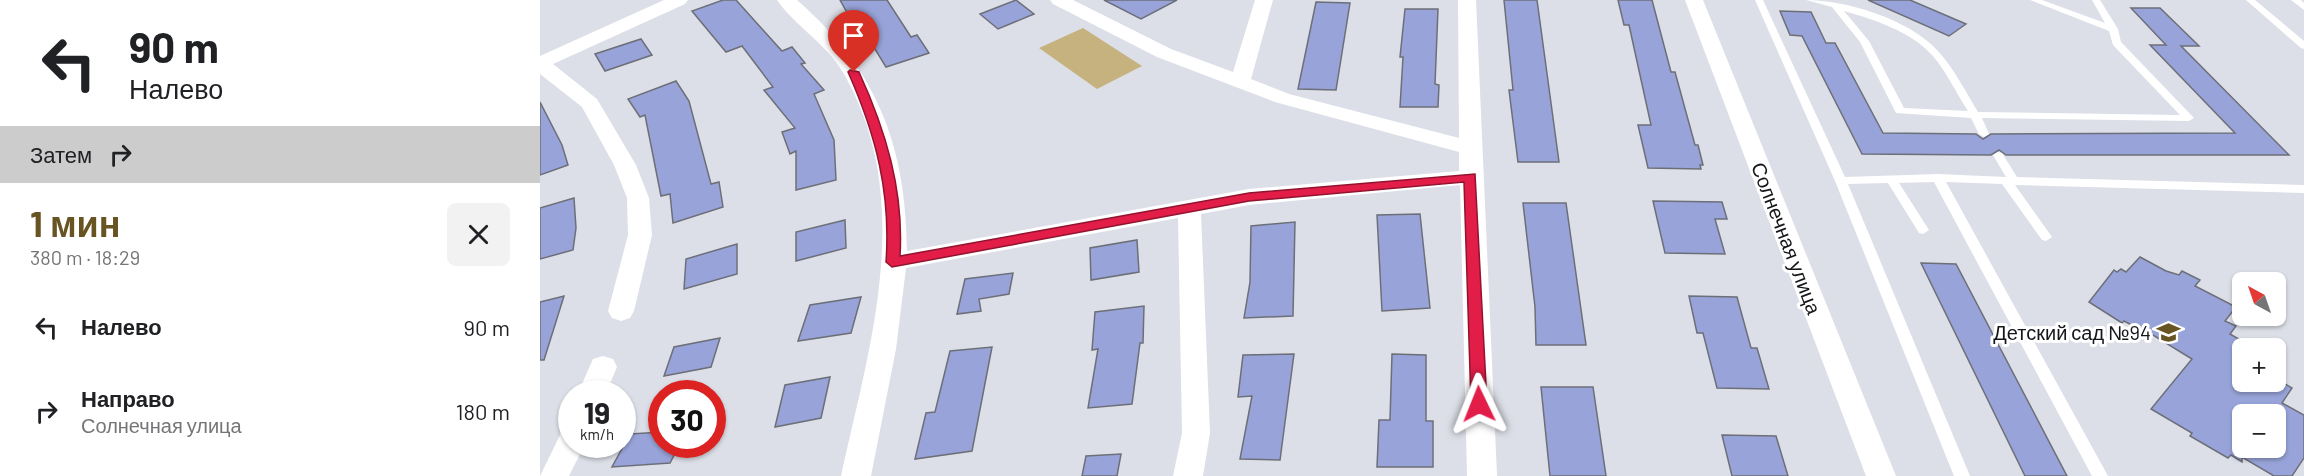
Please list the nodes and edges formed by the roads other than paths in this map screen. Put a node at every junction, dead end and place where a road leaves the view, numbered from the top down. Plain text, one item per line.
1 (679, 0) edge
2 (786, 0) edge
3 (1264, 0) edge
4 (1467, 0) edge
5 (1694, 0) edge
6 (1759, 0) edge
7 (1810, 0) edge
8 (2034, 0) edge
9 (2096, 0) edge
10 (2250, 0) edge
11 (2295, 0) edge
12 (1060, 1) edge
13 (1834, 4) junction
14 (2304, 7) edge
15 (2112, 29) junction
16 (2304, 46) edge
17 (540, 64) edge
18 (1240, 82) junction
19 (1975, 115) junction
20 (1984, 134) dead end
21 (1470, 148) junction
22 (1998, 155) dead end
23 (1471, 177) junction
24 (1938, 178) junction
25 (1892, 180) junction
26 (1841, 181) junction
27 (2010, 181) junction
28 (2304, 189) edge
29 (1189, 208) junction
30 (1923, 230) dead end
31 (2046, 237) dead end
32 (892, 262) junction
33 (621, 311) dead end
34 (603, 366) dead end
35 (597, 380) edge
36 (563, 458) edge
37 (554, 476) edge
38 (856, 476) edge
39 (1188, 476) edge
40 (1482, 476) edge
41 (1881, 476) edge
42 (1962, 476) edge
43 (2100, 476) edge

1 - 17 street
2 - 32 street
3 - 18 street
4 - 21 street
5 - 41 street, Солнечная улица
6 - 26 lane
7 - 13 lane
8 - 15 lane
9 - 15 lane
10 - 16 lane
11 - 14 lane
12 - 18 street
13 - 19 lane
13 - 19 lane
15 - 19 lane
17 - 33 street
18 - 21 street
19 - 20 lane
21 - 23 street
22 - 27 lane
23 - 29 street
23 - 40 street
24 - 25 lane
24 - 27 lane
24 - 43 lane
25 - 26 lane
25 - 30 lane
26 - 42 lane
27 - 28 lane
27 - 31 lane
29 - 32 street
29 - 39 street
32 - 38 street
34 - 35 street
36 - 37 street

